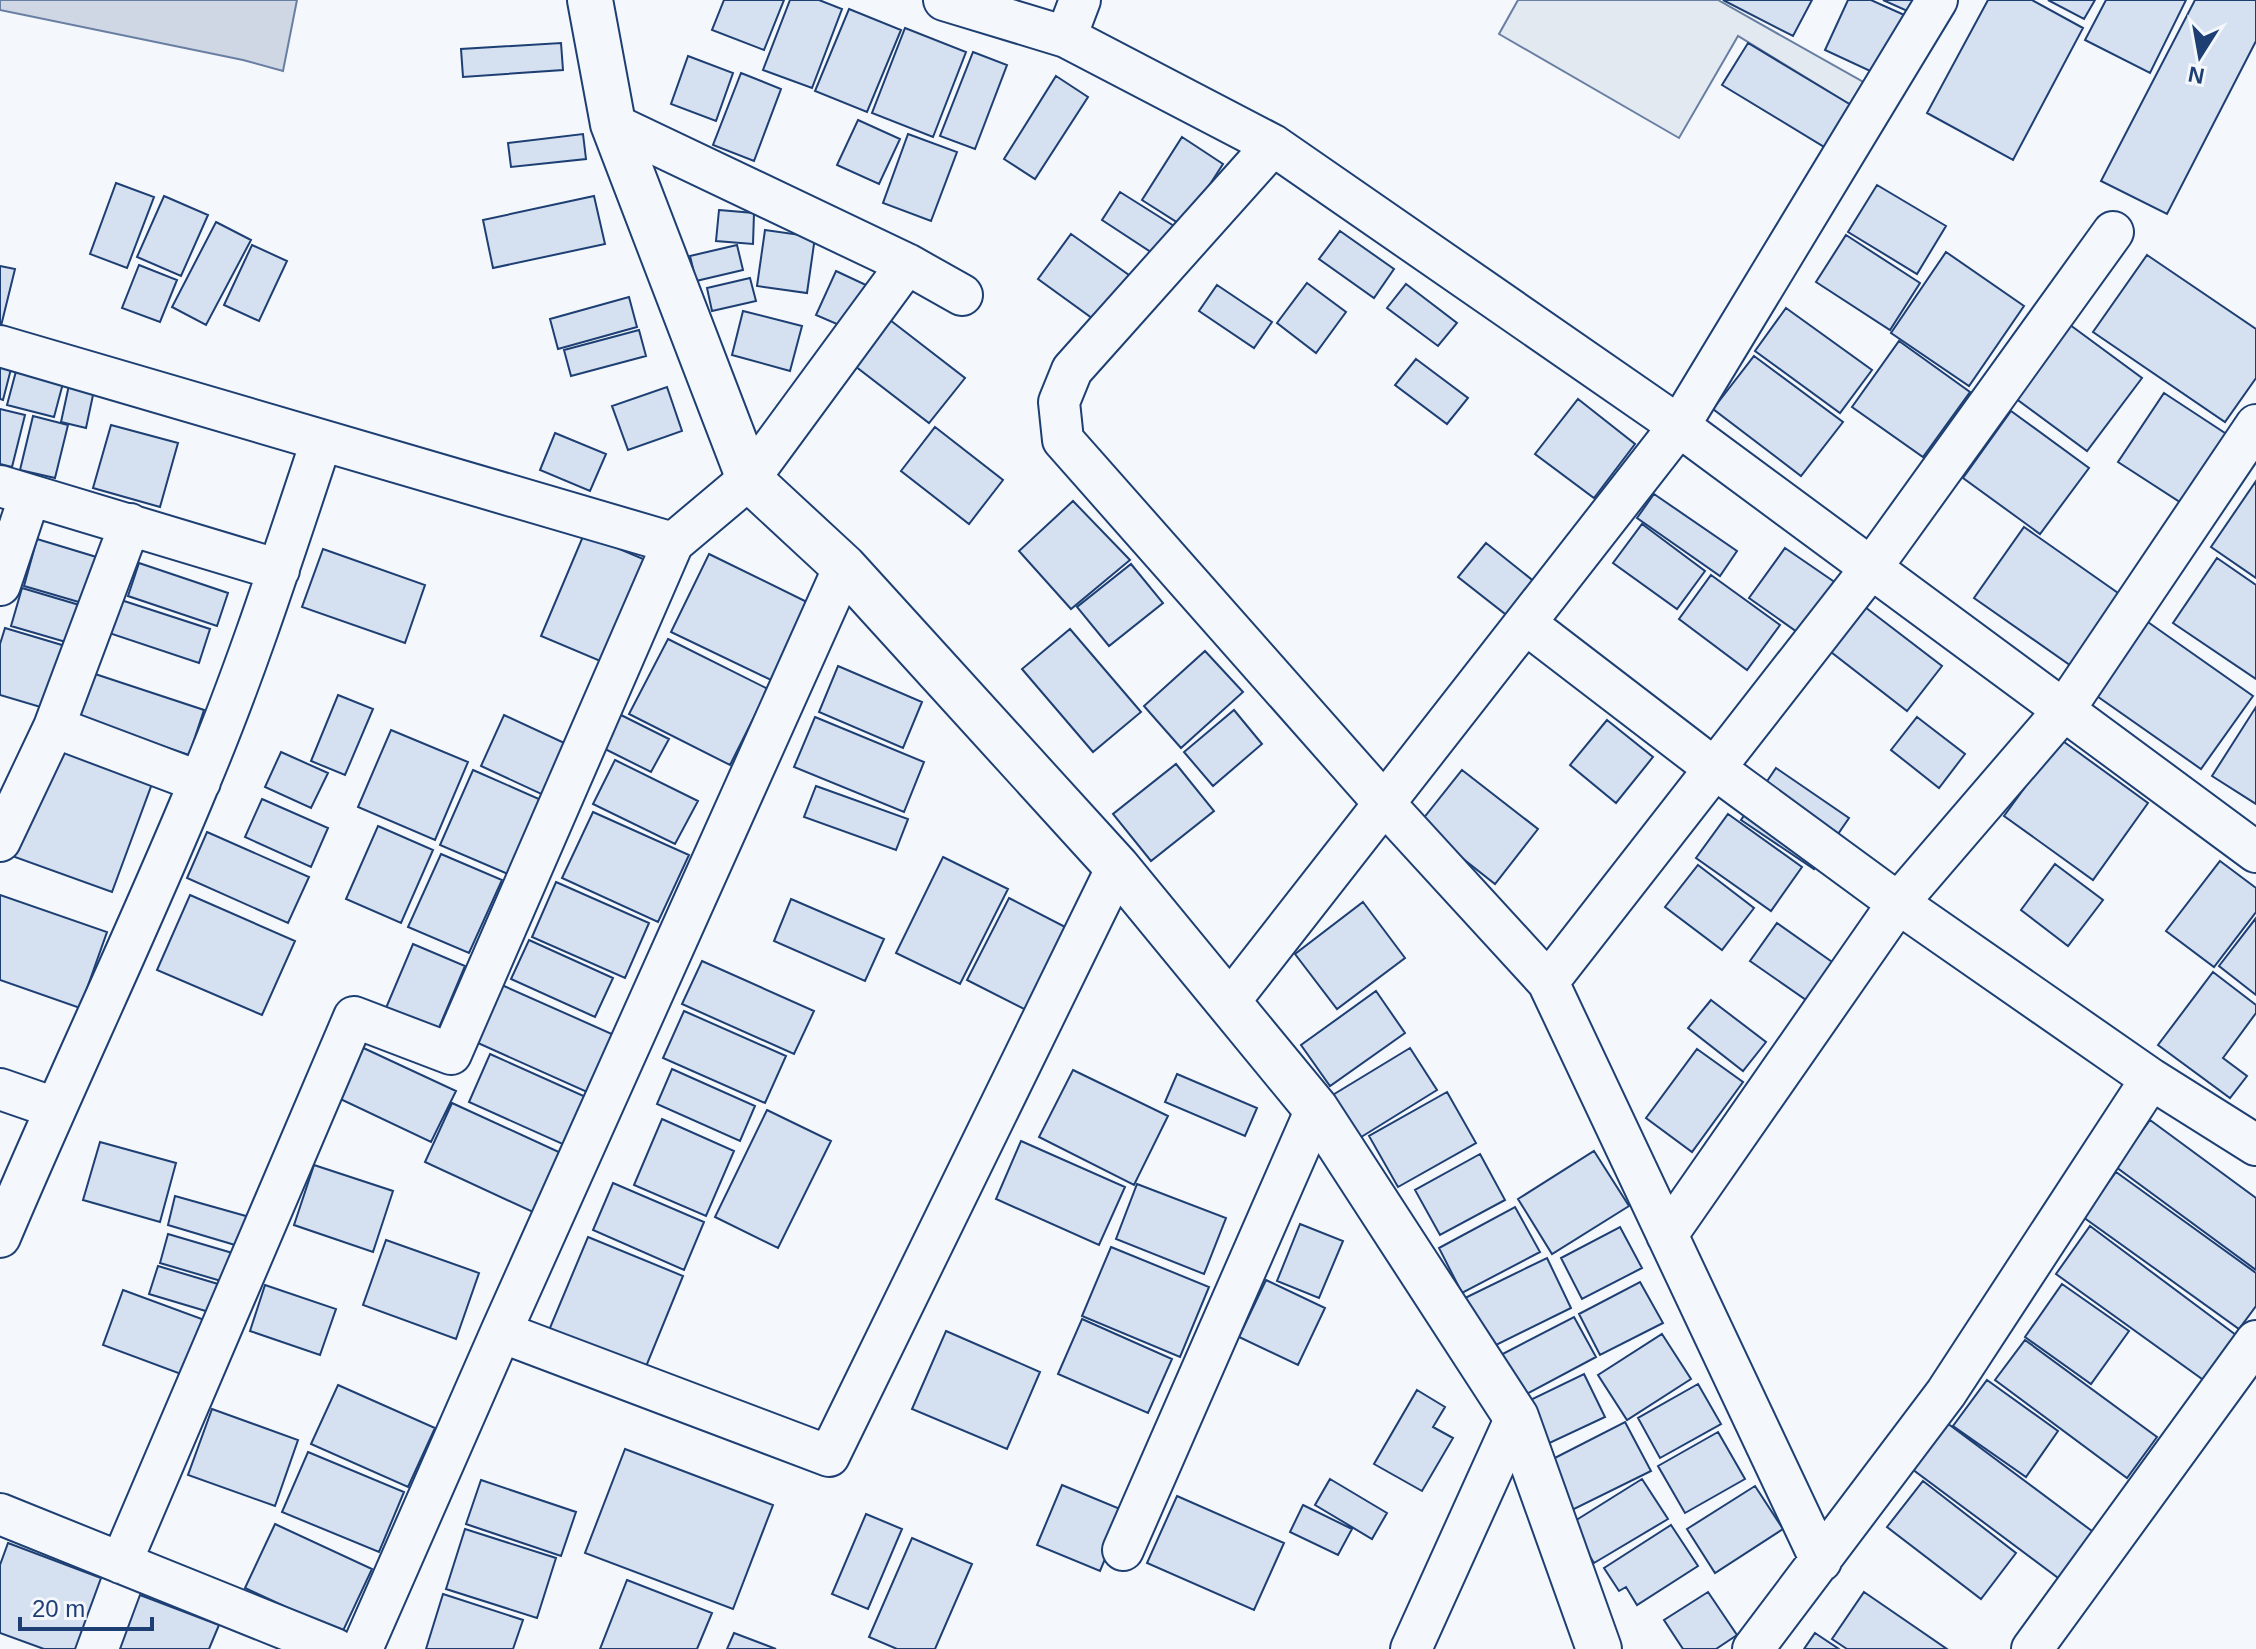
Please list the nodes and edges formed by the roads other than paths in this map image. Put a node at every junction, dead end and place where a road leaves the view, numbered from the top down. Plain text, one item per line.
1 (590, 0) edge
2 (944, 0) edge
3 (1080, 0) edge
4 (1937, 0) edge
5 (1066, 37) junction
6 (613, 124) junction
7 (1273, 145) junction
8 (2113, 232) dead end
9 (907, 264) junction
10 (962, 295) dead end
11 (0, 346) edge
12 (2256, 425) edge
13 (1679, 426) junction
14 (321, 442) junction
15 (749, 479) junction
16 (15, 491) edge
17 (130, 524) junction
18 (673, 543) junction
19 (844, 567) junction
20 (1871, 568) junction
21 (279, 570) junction
22 (0, 585) edge
23 (1525, 623) junction
24 (2064, 710) junction
25 (54, 727) junction
26 (1714, 768) junction
27 (200, 782) junction
28 (1383, 802) junction
29 (0, 841) edge
30 (2256, 852) edge
31 (1117, 867) junction
32 (1898, 903) junction
33 (1548, 982) junction
34 (1229, 1002) junction
35 (2151, 1079) junction
36 (0, 1089) edge
37 (55, 1108) junction
38 (1316, 1109) junction
39 (2256, 1145) edge
40 (1667, 1235) junction
41 (0, 1237) edge
42 (501, 1332) junction
43 (2256, 1341) edge
44 (1516, 1417) junction
45 (0, 1514) edge
46 (1123, 1550) dead end
47 (1821, 1561) junction
48 (121, 1563) junction
49 (335, 1649) edge
50 (362, 1649) edge
51 (1411, 1649) edge
52 (1599, 1649) edge
53 (1753, 1649) edge
54 (2032, 1649) edge

1 - 6 street
2 - 5 street
3 - 5 street
4 - 13 street
5 - 7 street
6 - 9 street
6 - 15 street
7 - 13 street
7 - 28 street
8 - 20 street
9 - 10 street
9 - 15 street
11 - 14 street
12 - 24 street
13 - 20 street
13 - 23 street
14 - 18 street
14 - 21 street
15 - 18 street
15 - 19 street
16 - 17 street
16 - 22 street
17 - 21 street
17 - 25 street
18 - 48 street
19 - 31 street
19 - 42 street
20 - 24 street
20 - 26 street
21 - 27 street
23 - 26 street
23 - 28 street
24 - 30 street
24 - 32 street
25 - 27 street
25 - 29 street
26 - 32 street
26 - 33 street
27 - 37 street
28 - 33 street
28 - 34 street
31 - 34 street
31 - 42 street
32 - 35 street
32 - 40 street
33 - 40 street
34 - 38 street
35 - 39 street
35 - 47 street
36 - 37 street
37 - 41 street
38 - 44 street
38 - 46 street
40 - 47 street
42 - 50 street
43 - 54 street
44 - 51 street
44 - 52 street
45 - 48 street
47 - 53 street
48 - 49 street

